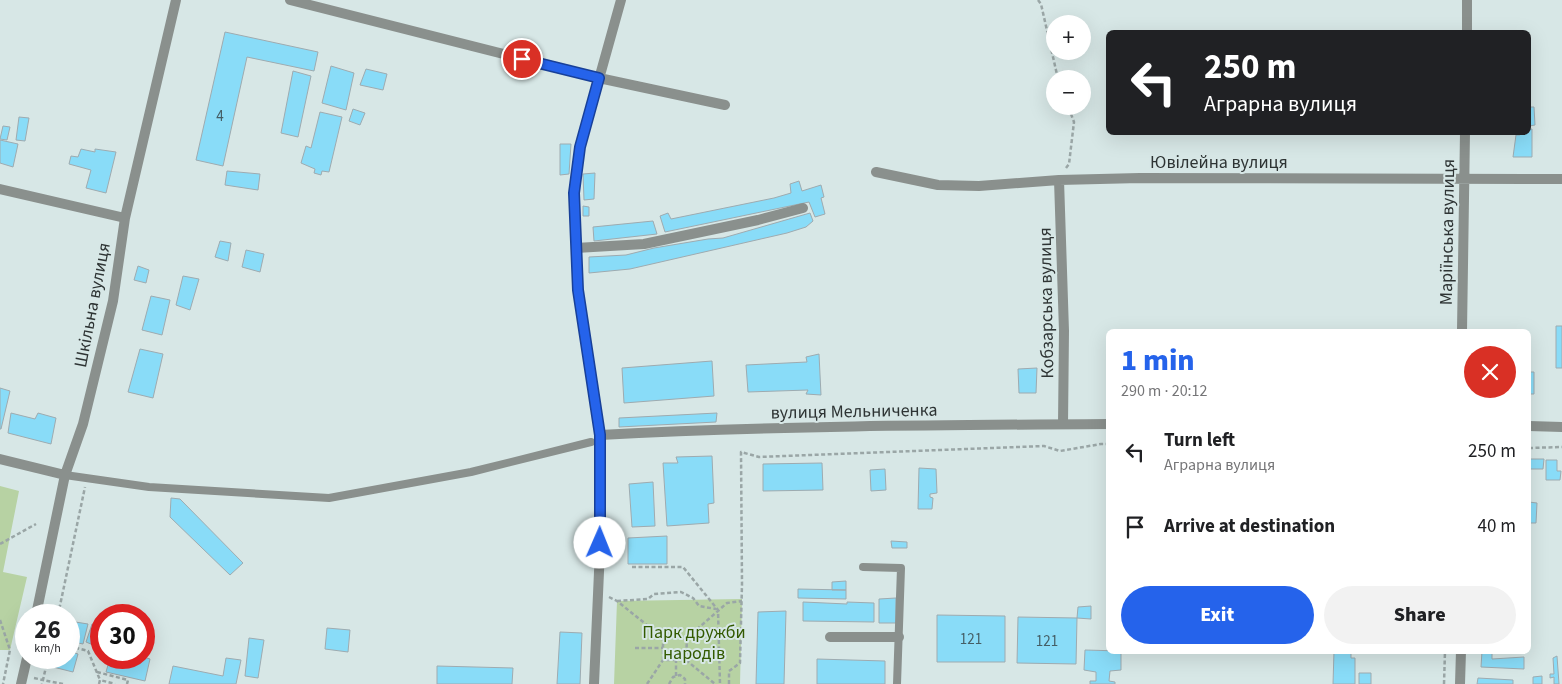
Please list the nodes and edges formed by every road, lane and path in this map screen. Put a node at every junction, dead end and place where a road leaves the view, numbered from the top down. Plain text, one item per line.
1 (176, 0) edge
2 (290, 0) edge
3 (621, 0) edge
4 (1038, 0) edge
5 (1467, 0) edge
6 (1467, 30) edge
7 (1056, 70) edge
8 (599, 78) junction
9 (725, 105) dead end
10 (1071, 115) edge
11 (1465, 135) edge
12 (876, 172) dead end
13 (1059, 180) junction
14 (1464, 180) junction
15 (1562, 180) edge
16 (0, 189) edge
17 (803, 208) dead end
18 (125, 218) junction
19 (576, 248) junction
20 (1462, 329) edge
21 (1063, 424) junction
22 (1106, 424) edge
23 (1531, 426) edge
24 (1562, 427) edge
25 (600, 435) junction
26 (591, 442) joint
27 (1106, 444) edge
28 (1562, 447) edge
29 (1531, 448) edge
30 (0, 459) edge
31 (65, 475) junction
32 (87, 478) junction
33 (36, 524) dead end
34 (0, 544) edge
35 (632, 567) dead end
36 (863, 567) dead end
37 (598, 592) junction
38 (617, 601) junction
39 (742, 601) junction
40 (38, 604) edge
41 (60, 604) edge
42 (718, 610) junction
43 (0, 620) edge
44 (830, 637) dead end
45 (899, 637) junction
46 (663, 638) junction
47 (687, 638) junction
48 (634, 648) dead end
49 (663, 648) junction
50 (80, 649) edge
51 (1445, 654) edge
52 (1460, 654) edge
53 (663, 660) junction
54 (676, 660) junction
55 (686, 660) junction
56 (25, 669) edge
57 (46, 669) edge
58 (97, 672) junction
59 (676, 676) junction
60 (43, 680) junction
61 (100, 682) edge
62 (3, 684) edge
63 (22, 684) edge
64 (42, 684) edge
65 (63, 684) edge
66 (115, 684) edge
67 (127, 684) edge
68 (594, 684) edge
69 (647, 684) edge
70 (669, 684) edge
71 (685, 684) edge
72 (714, 684) edge
73 (720, 684) edge
74 (729, 684) edge
75 (897, 684) edge
76 (1444, 684) edge
77 (1460, 684) edge

1 - 18 street, Шкільна вулиця
2 - 8 street
3 - 8 street
4 - 7 path
5 - 6 street
8 - 9 street
8 - 19 street
10 - 13 path
11 - 14 street, Маріїнська вулиця
12 - 13 street, Ювілейна вулиця
13 - 14 street, Ювілейна вулиця
13 - 21 street, Кобзарська вулиця
14 - 15 street, Ювілейна вулиця
14 - 20 street, Маріїнська вулиця
16 - 18 street
17 - 19 street
18 - 31 street, Шкільна вулиця
19 - 25 street
21 - 22 street, вулиця Мельниченка
21 - 25 street, вулиця Мельниченка
23 - 24 street
25 - 26 street
25 - 37 street
26 - 32 lane
27 - 39 path
28 - 29 path
30 - 31 street
31 - 32 lane
31 - 40 street, Шкільна вулиця
32 - 41 path
33 - 34 path
35 - 42 path
36 - 45 lane
37 - 38 path
37 - 68 street
38 - 42 path
38 - 46 path
39 - 42 path
39 - 74 path
42 - 47 path
42 - 73 path
43 - 62 path
44 - 45 street
45 - 75 lane
46 - 47 path
46 - 49 path
47 - 55 path
48 - 49 path
49 - 53 path
50 - 58 path
51 - 76 path
52 - 77 street
53 - 54 path
53 - 69 path
54 - 55 path
54 - 59 path
55 - 72 path
56 - 63 street
57 - 60 path
58 - 61 path
58 - 67 path
59 - 70 path
59 - 71 path
60 - 64 path
60 - 65 path
61 - 66 path

